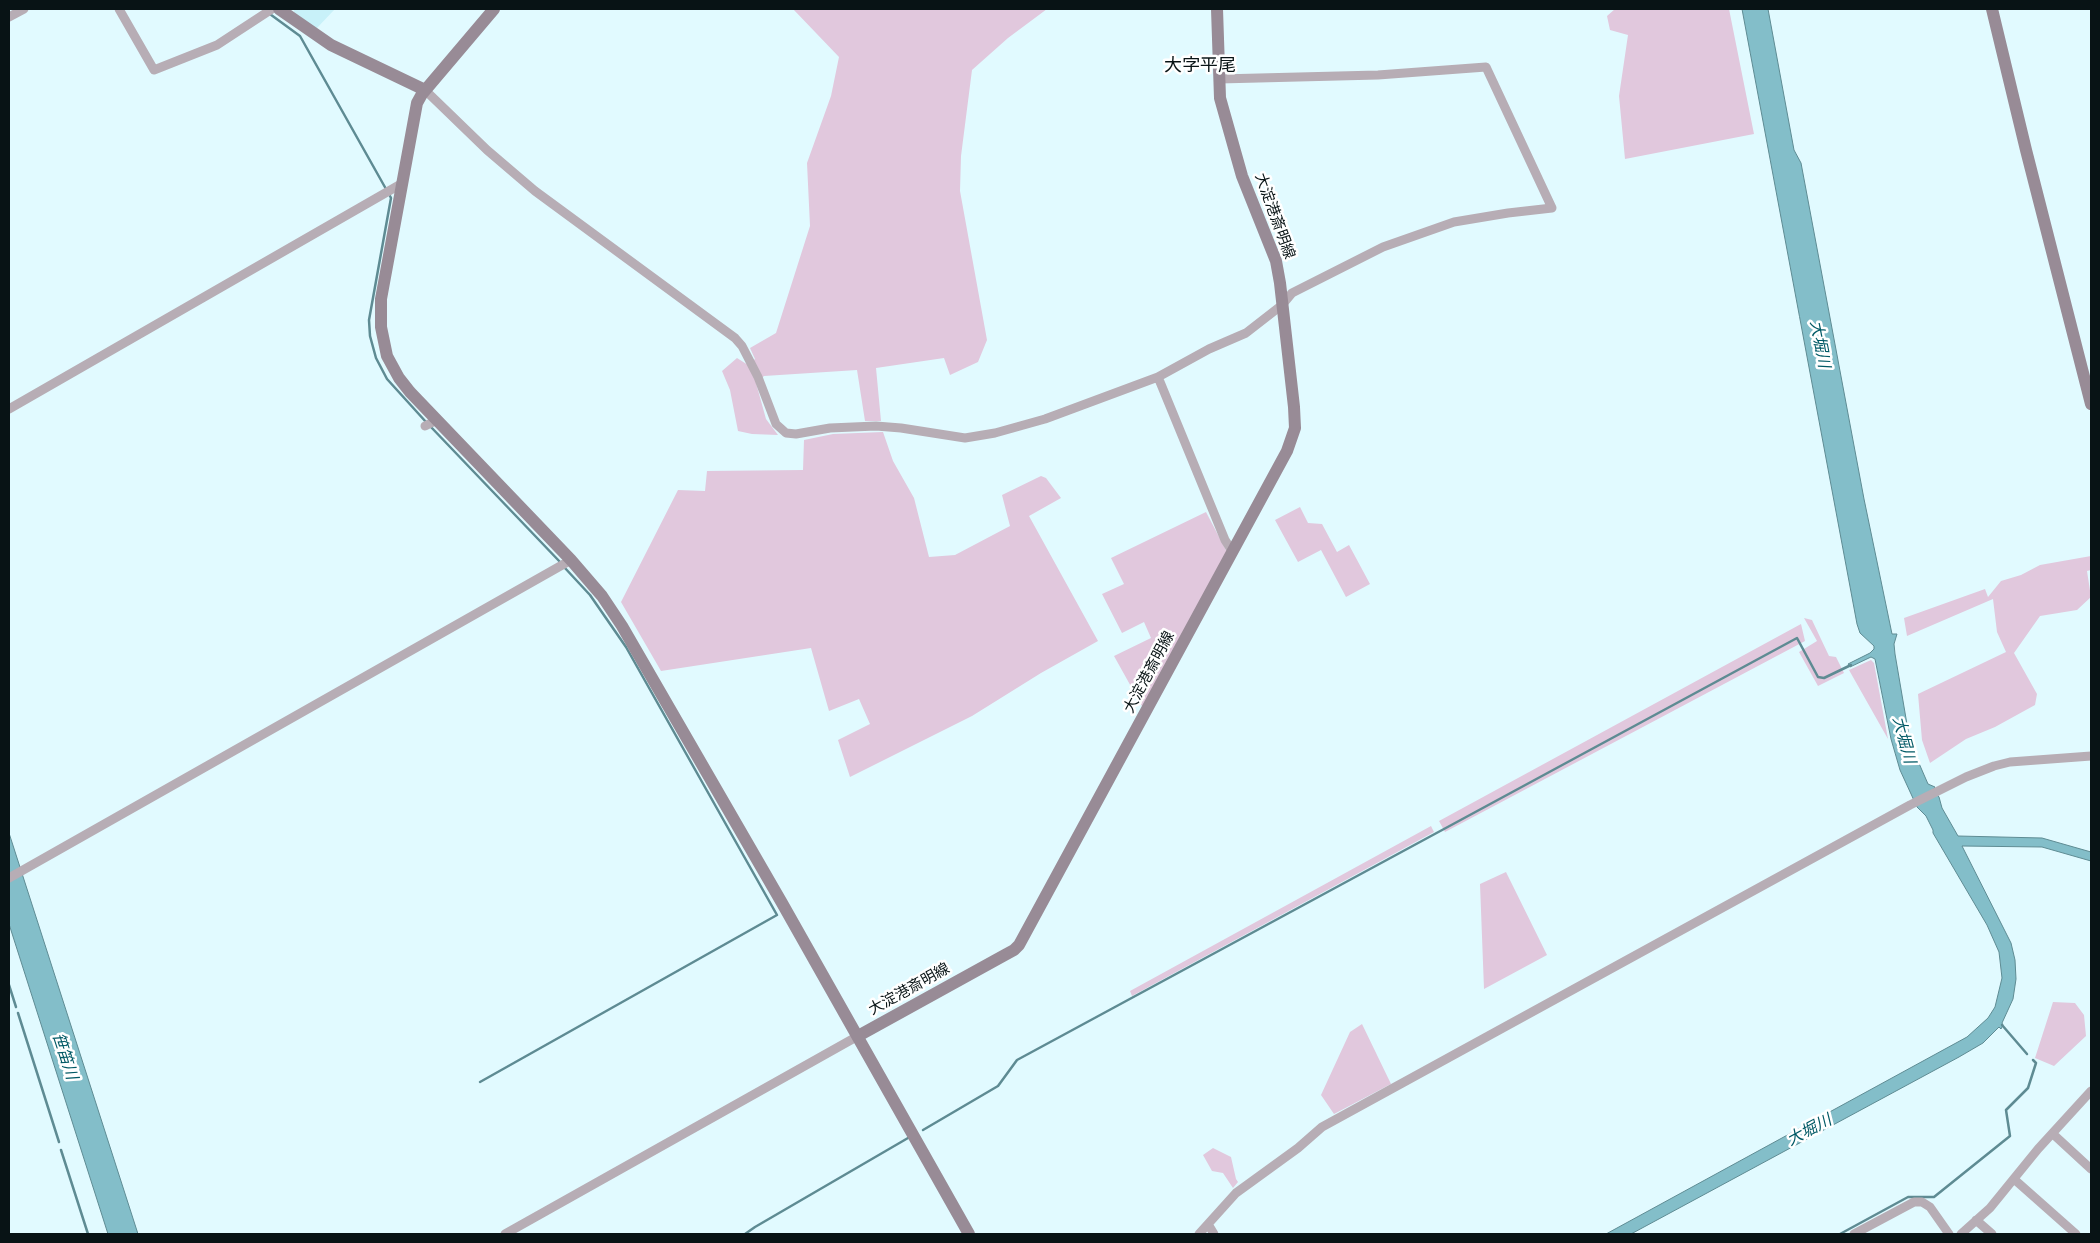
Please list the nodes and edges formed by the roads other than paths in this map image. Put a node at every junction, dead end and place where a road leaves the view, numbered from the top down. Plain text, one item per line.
1 (24, 9) edge
2 (119, 9) edge
3 (494, 9) edge
4 (1217, 9) edge
5 (1992, 9) edge
6 (271, 11) edge
7 (9, 17) edge
8 (1219, 80) junction
9 (425, 90) junction
10 (393, 189) junction
11 (1282, 306) junction
12 (1158, 377) junction
13 (2091, 404) edge
14 (9, 409) edge
15 (1232, 551) junction
16 (565, 563) junction
17 (2091, 756) edge
18 (9, 878) edge
19 (858, 1036) junction
20 (2091, 1091) edge
21 (2053, 1134) junction
22 (2091, 1169) edge
23 (2015, 1180) junction
24 (1976, 1220) junction
25 (1208, 1224) junction
26 (505, 1234) edge
27 (969, 1234) edge
28 (1199, 1234) edge
29 (1214, 1234) edge
30 (1854, 1234) edge
31 (1949, 1234) edge
32 (1961, 1234) edge
33 (1992, 1234) edge
34 (2076, 1234) edge

1 - 7 street
2 - 6 street
3 - 9 street
4 - 8 street, 大淀港斎明線
5 - 13 street
6 - 9 street
8 - 11 street, 大淀港斎明線
8 - 11 street
9 - 10 street
9 - 12 street
10 - 14 street
10 - 16 street
11 - 12 street
11 - 15 street, 大淀港斎明線
12 - 15 street
15 - 19 street, 大淀港斎明線
16 - 18 street
16 - 19 street
17 - 25 street
19 - 26 street
19 - 27 street
20 - 21 street
21 - 22 street
21 - 23 street
23 - 24 street
23 - 34 street
24 - 32 street
24 - 33 street
25 - 28 street
25 - 29 street
30 - 31 street

